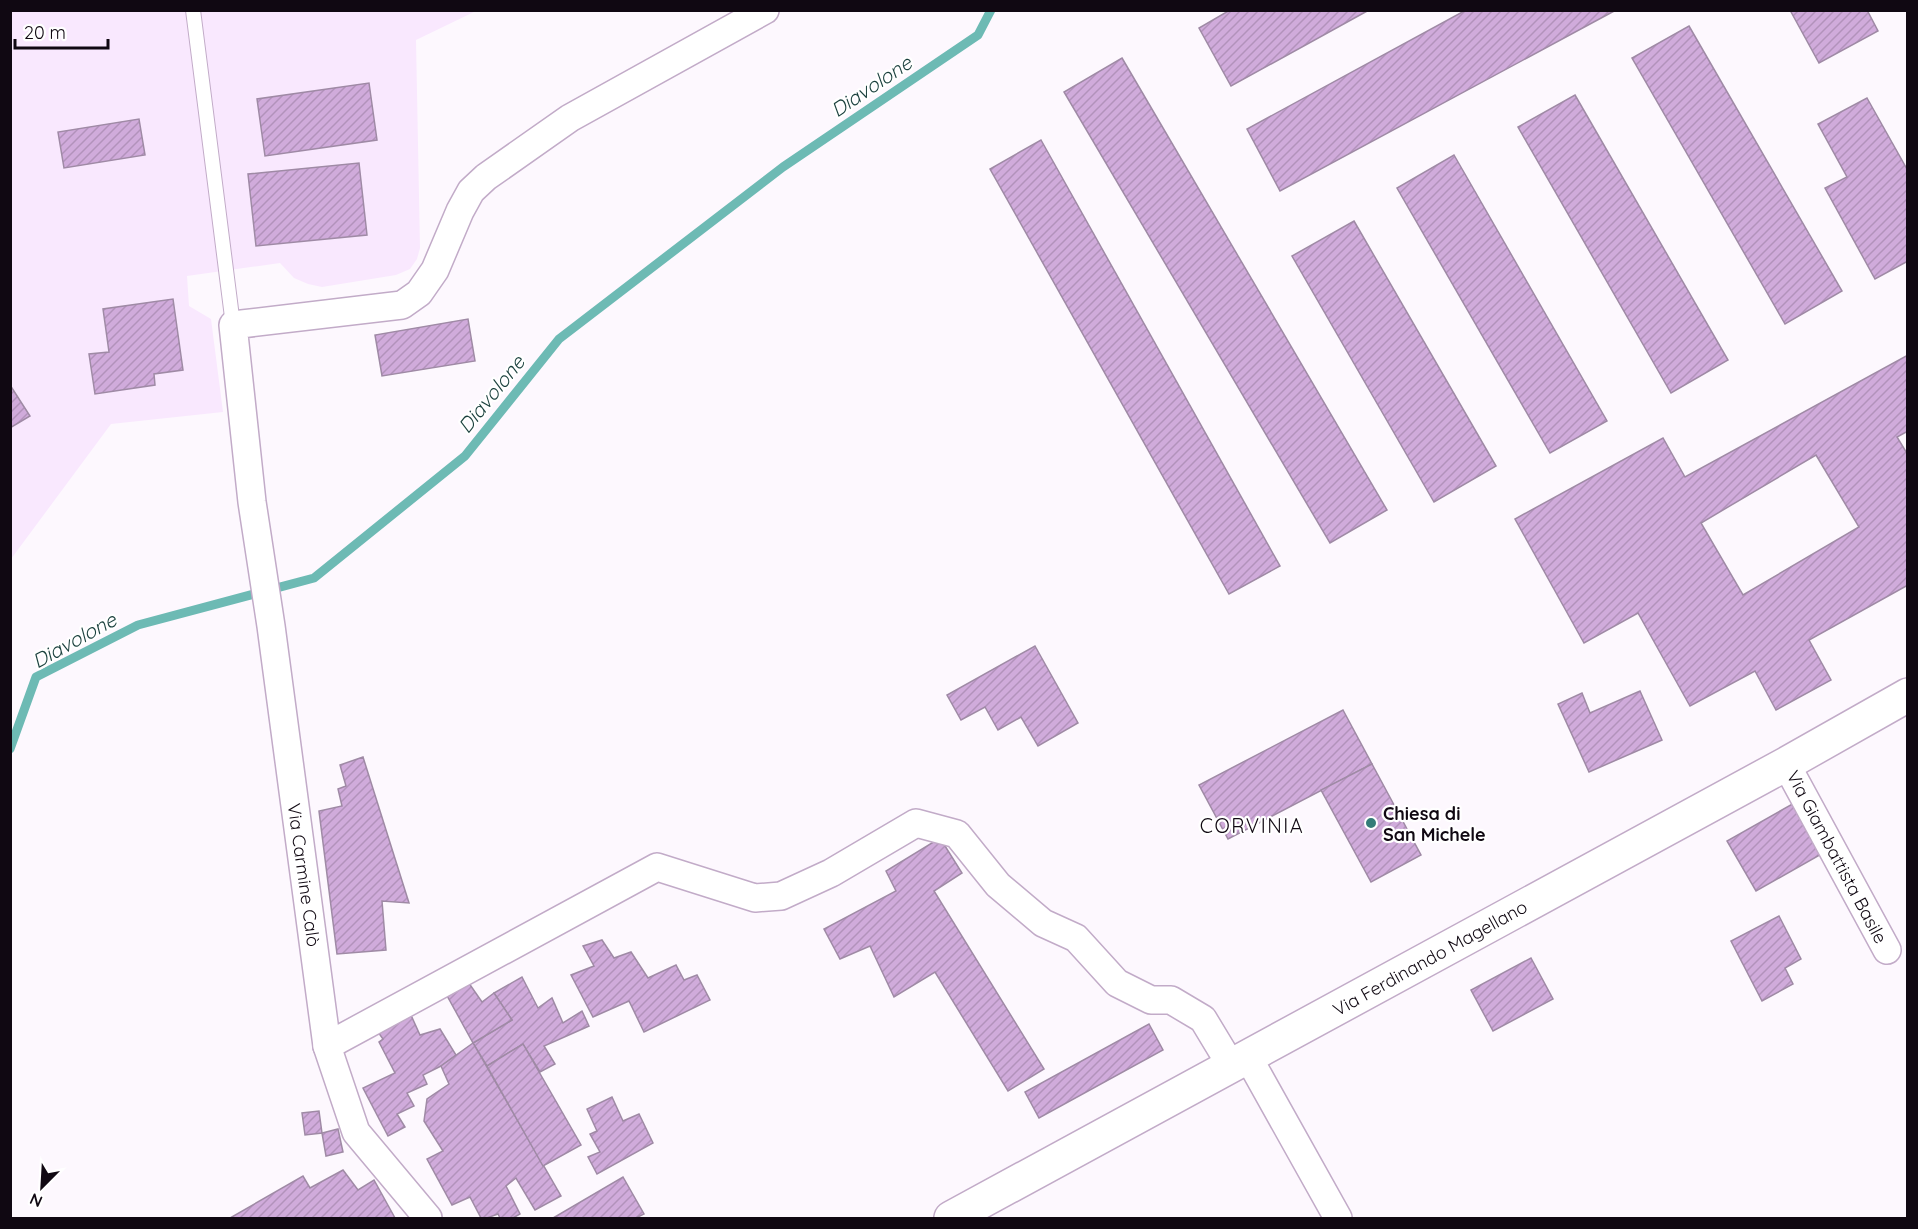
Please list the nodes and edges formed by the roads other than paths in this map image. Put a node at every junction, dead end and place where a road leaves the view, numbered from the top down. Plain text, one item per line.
1 (193, 10) edge
2 (765, 10) edge
3 (233, 325) junction
4 (1908, 695) edge
5 (1786, 764) junction
6 (1887, 950) dead end
7 (327, 1046) junction
8 (1240, 1062) junction
9 (428, 1218) edge
10 (951, 1218) edge
11 (1338, 1218) edge

1 - 3 lane
2 - 3 street
3 - 7 street, Via Carmine Calò
4 - 5 street, Via Ferdinando Magellano
5 - 6 street, Via Giambattista Basile
5 - 8 street, Via Ferdinando Magellano
7 - 8 street
7 - 9 street, Via Carmine Calò
8 - 10 street, Via Ferdinando Magellano
8 - 11 street

